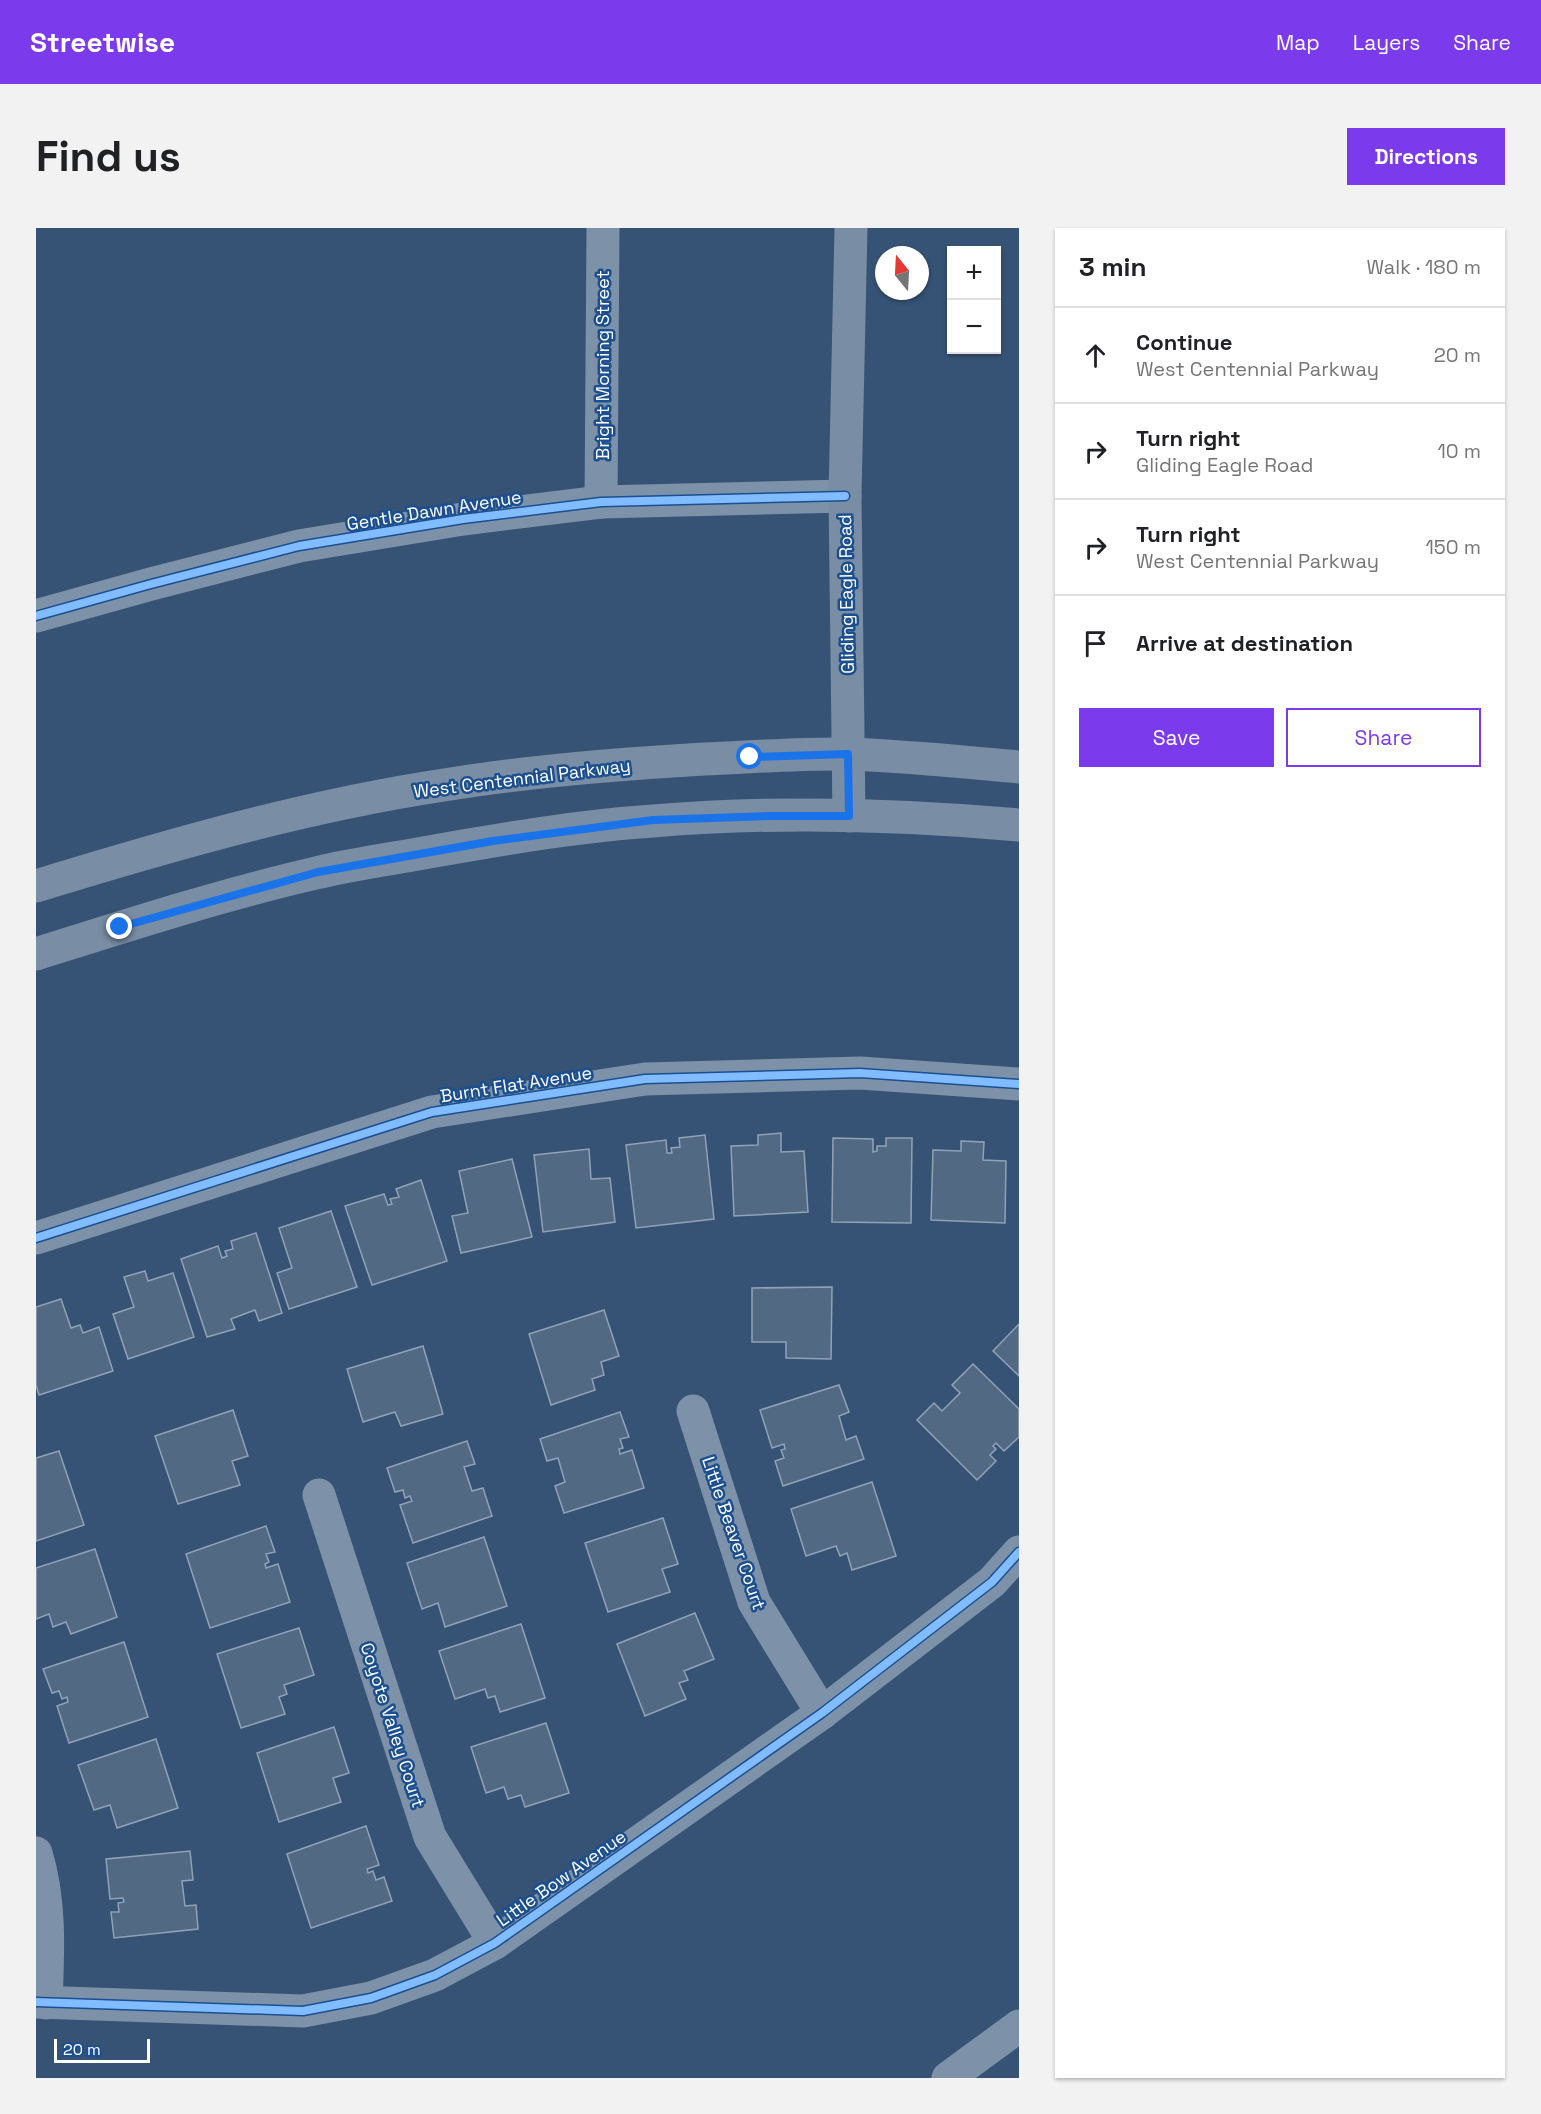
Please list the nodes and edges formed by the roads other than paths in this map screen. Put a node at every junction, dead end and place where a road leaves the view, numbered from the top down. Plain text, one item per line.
1 (603, 228) edge
2 (850, 228) edge
3 (845, 496) junction
4 (601, 502) junction
5 (36, 616) edge
6 (848, 754) junction
7 (1019, 767) edge
8 (849, 816) junction
9 (1019, 825) edge
10 (36, 886) edge
11 (36, 954) edge
12 (1019, 1084) edge
13 (36, 1238) edge
14 (693, 1411) dead end
15 (319, 1495) dead end
16 (1019, 1552) edge
17 (822, 1713) junction
18 (36, 1853) edge
19 (495, 1943) junction
20 (41, 2003) edge
21 (1019, 2026) edge
22 (948, 2078) edge

1 - 4 street, Bright Morning Street
2 - 3 main road, Gliding Eagle Road
3 - 4 street, Gentle Dawn Avenue
3 - 6 main road, Gliding Eagle Road
4 - 5 street, Gentle Dawn Avenue
6 - 7 main road, West Centennial Parkway
6 - 8 main road, Gliding Eagle Road
6 - 10 main road, West Centennial Parkway
8 - 9 main road
8 - 11 main road
12 - 13 street, Burnt Flat Avenue
14 - 17 street, Little Beaver Court
15 - 19 street, Coyote Valley Court
16 - 17 street, Little Bow Avenue
17 - 19 street, Little Bow Avenue
18 - 20 street
19 - 20 street, Little Bow Avenue
21 - 22 street

